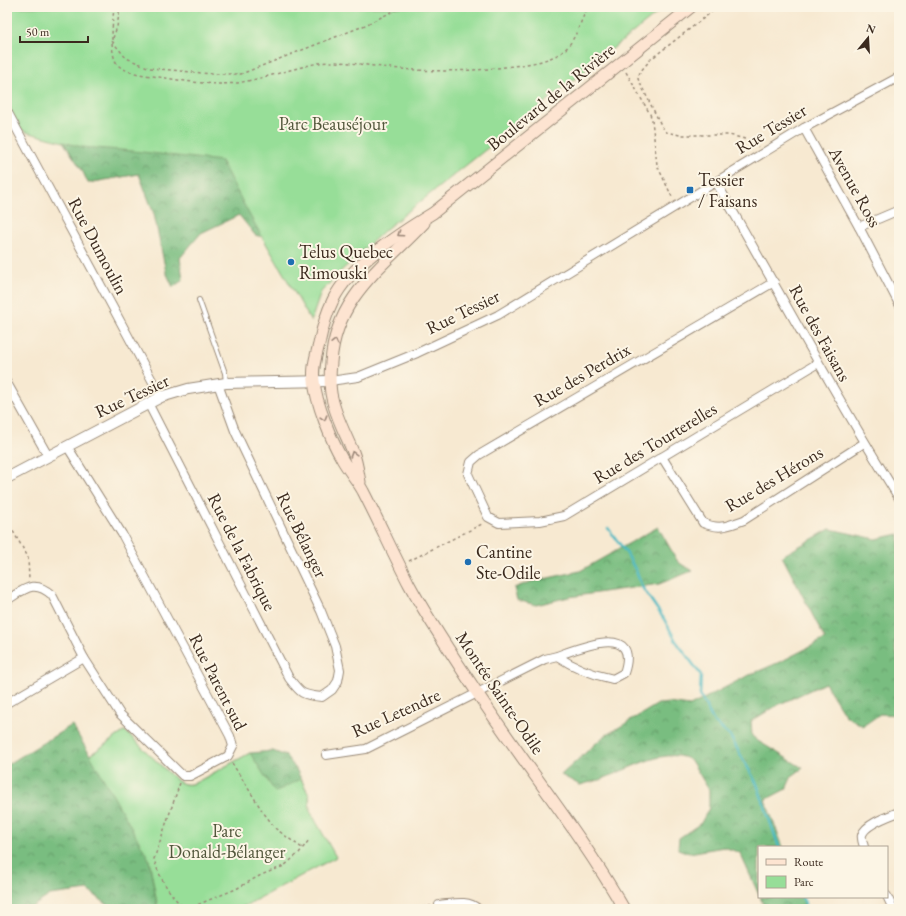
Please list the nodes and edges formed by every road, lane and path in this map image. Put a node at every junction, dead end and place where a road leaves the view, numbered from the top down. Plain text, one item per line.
1 (114, 7) edge
2 (120, 7) edge
3 (402, 7) edge
4 (588, 7) edge
5 (691, 7) edge
6 (718, 7) edge
7 (112, 41) junction
8 (621, 63) junction
9 (899, 77) edge
10 (7, 111) edge
11 (804, 128) junction
12 (763, 153) junction
13 (716, 182) junction
14 (677, 206) junction
15 (899, 210) edge
16 (433, 213) junction
17 (859, 227) junction
18 (774, 282) junction
19 (199, 300) dead end
20 (899, 304) edge
21 (818, 363) junction
22 (314, 381) junction
23 (330, 381) junction
24 (7, 383) edge
25 (222, 384) junction
26 (161, 397) junction
27 (148, 403) junction
28 (864, 443) junction
29 (67, 446) junction
30 (48, 456) junction
31 (662, 457) junction
32 (7, 478) edge
33 (362, 489) junction
34 (899, 498) edge
35 (7, 521) edge
36 (496, 521) junction
37 (400, 566) junction
38 (29, 587) junction
39 (7, 600) edge
40 (557, 656) junction
41 (84, 658) junction
42 (477, 693) junction
43 (322, 697) joint
44 (7, 703) edge
45 (326, 755) dead end
46 (228, 756) junction
47 (177, 789) dead end
48 (899, 812) edge
49 (309, 840) dead end
50 (864, 846) edge
51 (302, 848) junction
52 (888, 898) edge
53 (439, 905) joint
54 (186, 909) edge
55 (399, 909) edge
56 (478, 909) edge
57 (624, 909) edge
58 (893, 909) edge

1 - 7 path
2 - 7 path
3 - 7 path
4 - 7 path
5 - 8 main road, Boulevard de la Rivière
6 - 12 path
8 - 14 path
8 - 16 main road, Boulevard de la Rivière
9 - 11 street, Rue Tessier
10 - 26 street, Rue Dumoulin
11 - 12 street, Rue Tessier
11 - 17 street, Avenue Ross
12 - 13 street, Rue Tessier
13 - 14 street, Rue Tessier
13 - 18 street, Rue des Faisans
14 - 23 street, Rue Tessier
15 - 17 street
16 -> 22 main road, Boulevard de la Rivière
23 -> 16 main road, Boulevard de la Rivière
17 - 20 street, Avenue Ross
18 - 21 street, Rue des Faisans
18 - 36 street, Rue des Perdrix
19 - 25 lane
21 - 28 street, Rue des Faisans
21 - 31 street, Rue des Tourterelles
22 - 23 street, Rue Tessier
22 - 25 street, Rue Tessier
22 -> 33 main road, Montée Sainte-Odile
33 -> 23 main road, Montée Sainte-Odile
24 - 30 street
25 - 26 street, Rue Tessier
25 - 43 street, Rue Bélanger
26 - 27 street, Rue Tessier
27 - 29 street, Rue Tessier
27 - 43 street, Rue de la Fabrique
28 - 31 street, Rue des Hérons
28 - 34 street, Rue des Faisans
29 - 30 street, Rue Tessier
29 - 46 street, Rue Parent sud
30 - 32 street, Rue Tessier
31 - 36 street, Rue des Tourterelles
33 - 37 main road, Montée Sainte-Odile
35 - 38 path
36 - 37 path
37 - 42 main road, Montée Sainte-Odile
38 - 39 street
38 - 41 street
40 - 40 street, Rue Letendre
40 - 42 street, Rue Letendre
41 - 44 street
41 - 46 street, Rue Parent sud
42 - 45 street, Rue Letendre
42 - 57 main road, Montée Sainte-Odile
46 - 51 path
47 - 54 path
48 - 50 street
49 - 51 path
51 - 54 path
52 - 58 street
53 - 55 path
53 - 56 street

